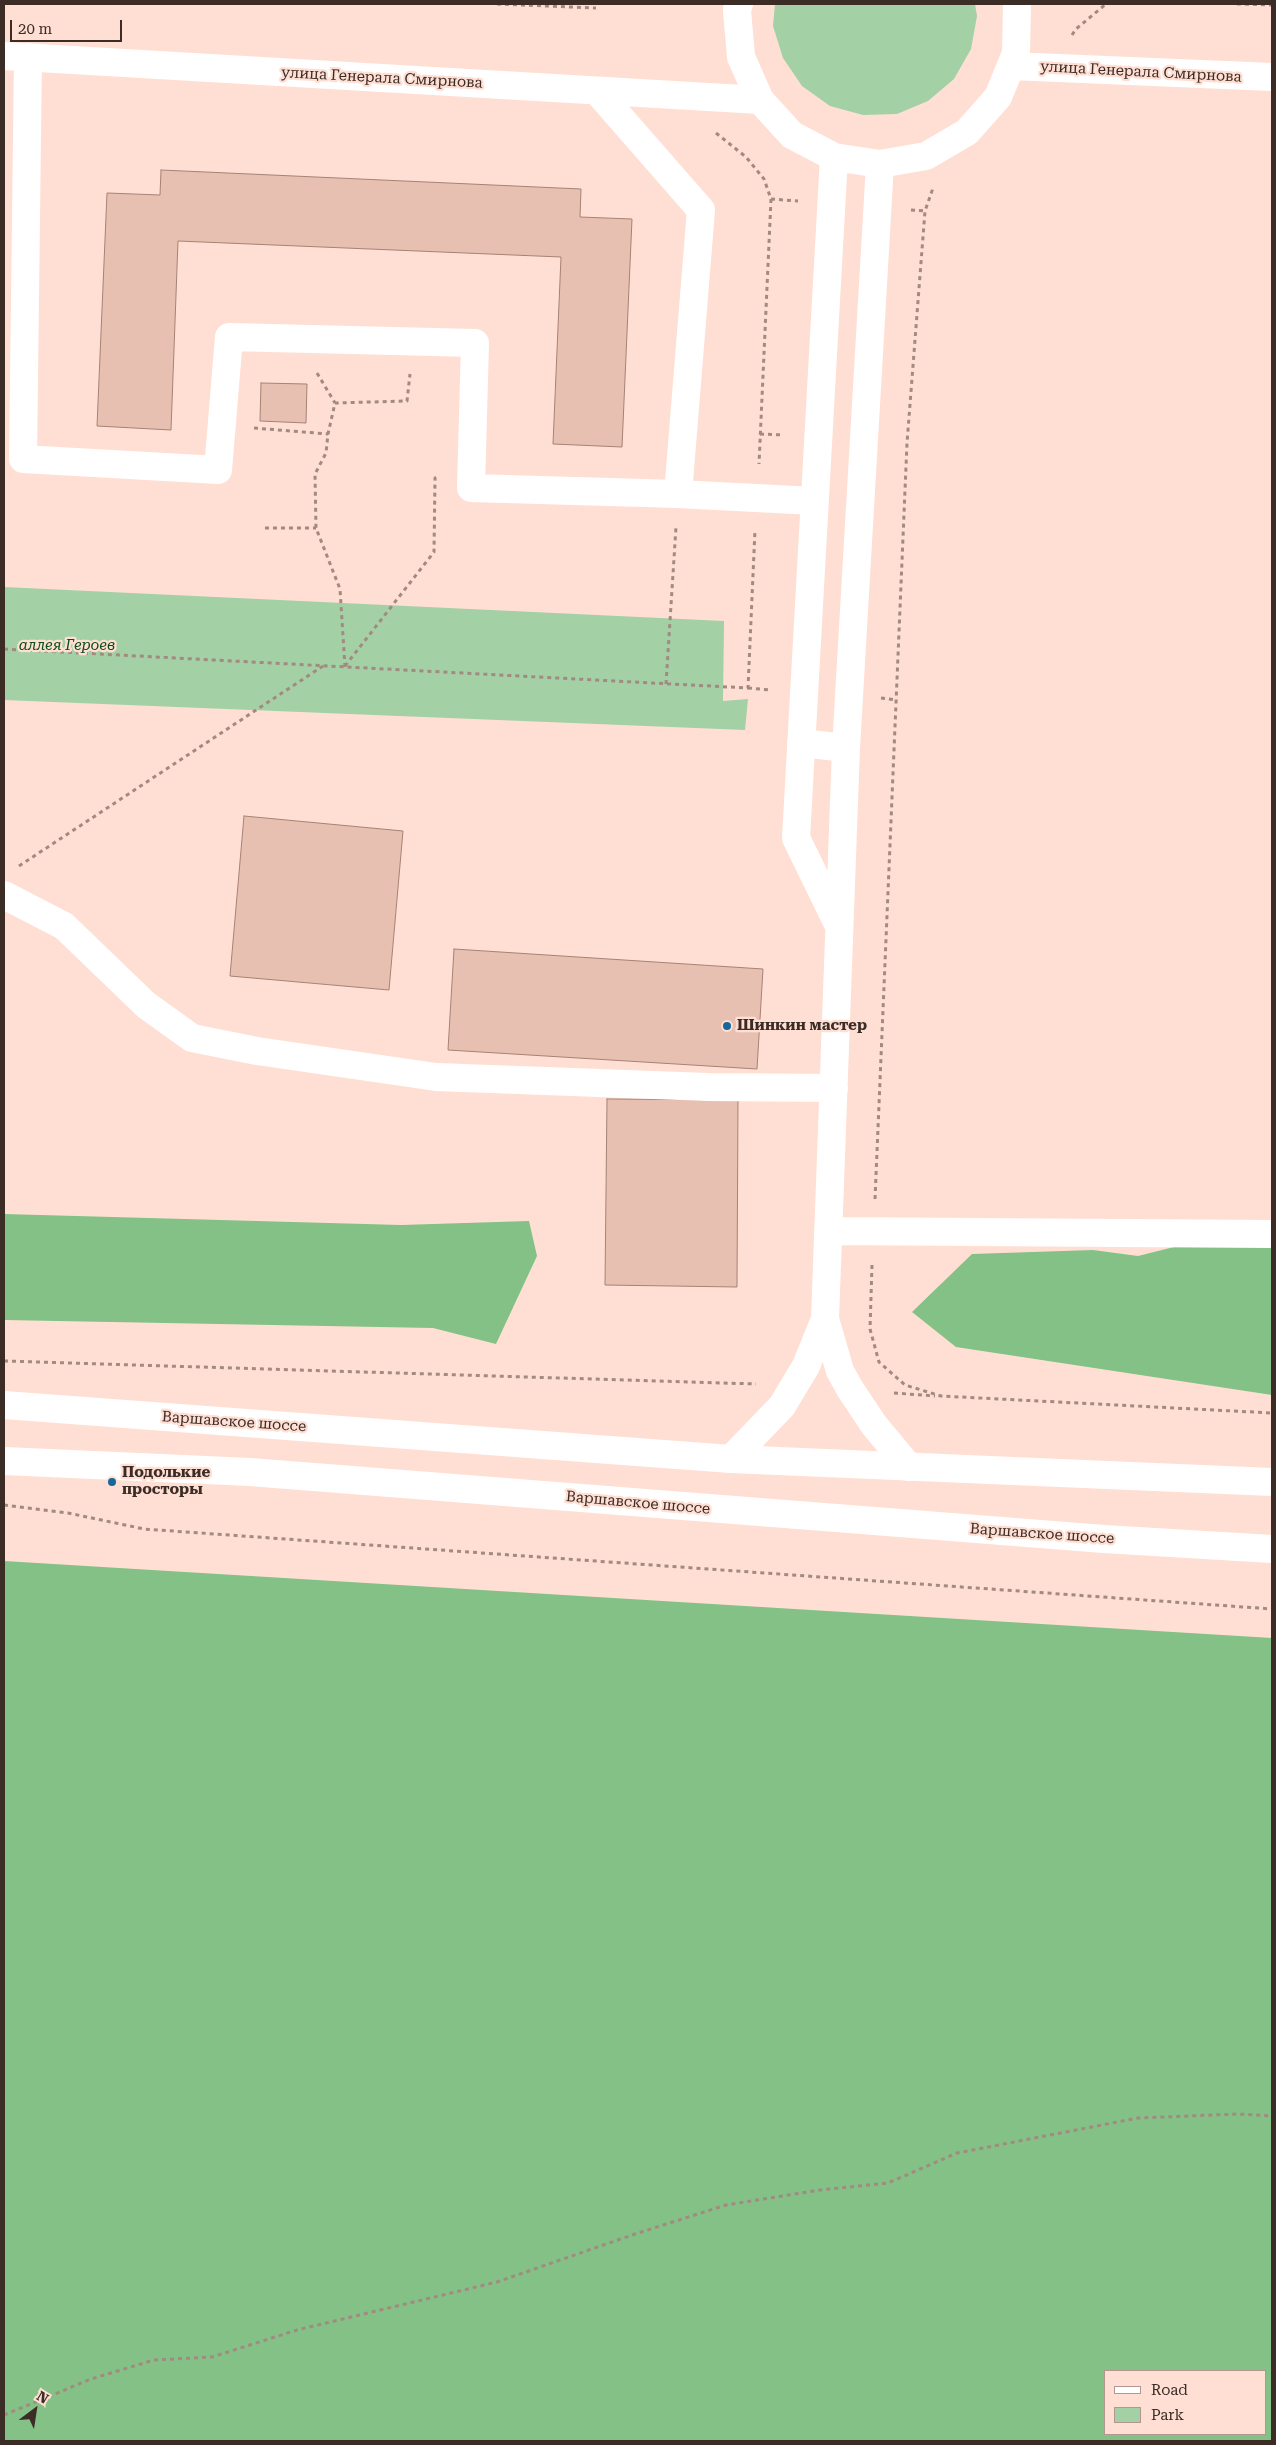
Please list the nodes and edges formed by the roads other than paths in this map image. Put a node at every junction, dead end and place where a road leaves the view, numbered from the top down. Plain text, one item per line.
1 (739, 4) edge
2 (1017, 4) edge
3 (16, 57) edge
4 (1010, 66) junction
5 (1272, 77) edge
6 (597, 91) junction
7 (760, 100) junction
8 (834, 157) junction
9 (880, 164) junction
10 (678, 494) junction
11 (814, 500) junction
12 (801, 743) junction
13 (846, 748) junction
14 (8, 883) edge
15 (839, 926) junction
16 (834, 1088) junction
17 (828, 1231) junction
18 (1272, 1234) edge
19 (825, 1319) junction
20 (4, 1405) edge
21 (731, 1459) junction
22 (4, 1461) edge
23 (909, 1467) junction
24 (1272, 1482) edge
25 (1272, 1548) edge

1 - 7 street
2 - 4 street
3 - 6 street, улица Генерала Смирнова
3 - 10 street
4 - 5 street, улица Генерала Смирнова
4 - 9 street
6 - 7 street, улица Генерала Смирнова
6 - 10 street
7 - 8 street
8 - 9 street
8 - 11 street
9 - 13 street
10 - 11 street
11 - 12 street
12 - 13 street
12 - 15 street
13 - 15 street
14 - 16 street
15 - 16 street
16 - 17 street
17 - 18 street
17 - 19 street
19 - 21 street
19 - 23 street
20 - 21 street, Варшавское шоссе
21 - 23 street, Варшавское шоссе
22 - 25 street, Варшавское шоссе
23 - 24 street, Варшавское шоссе

